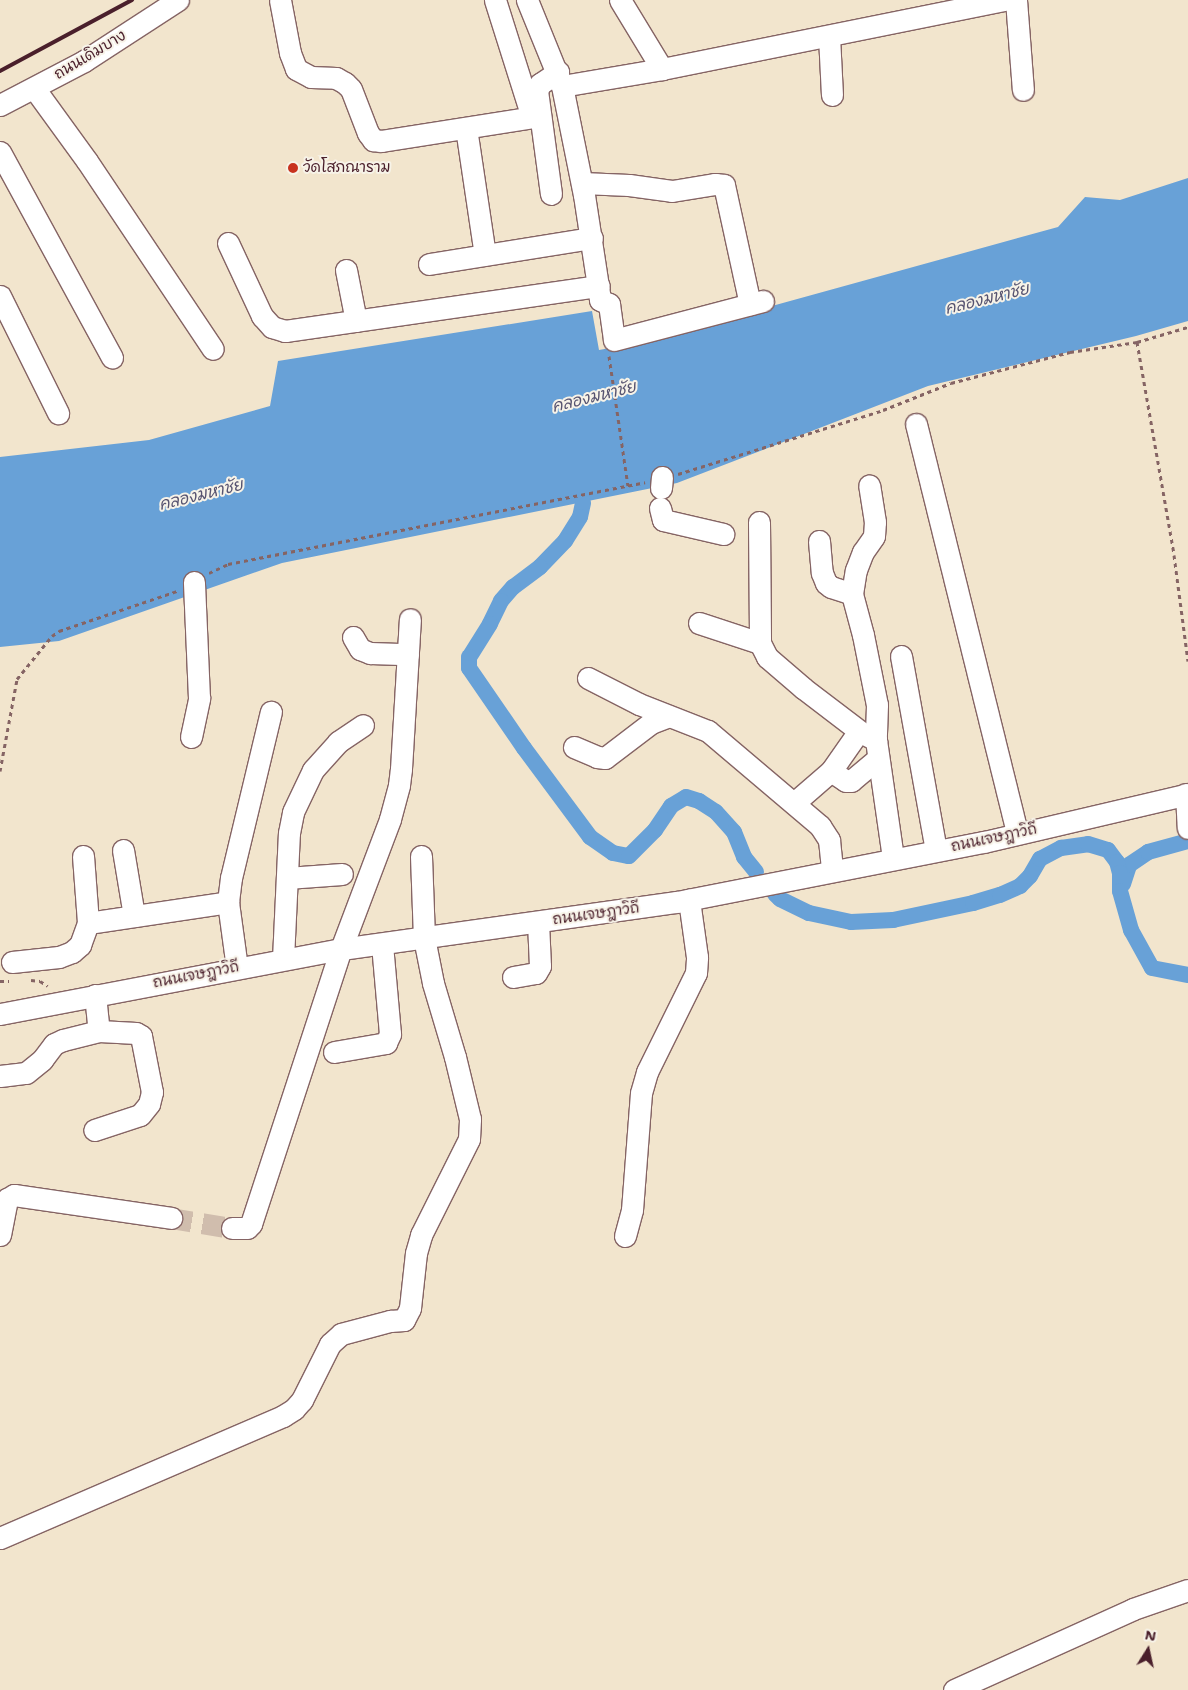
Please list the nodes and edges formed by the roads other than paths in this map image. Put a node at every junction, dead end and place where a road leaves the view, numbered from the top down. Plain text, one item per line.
1 (178, 0) edge
2 (280, 0) edge
3 (495, 0) edge
4 (527, 0) edge
5 (620, 0) edge
6 (1016, 0) edge
7 (993, 1) edge
8 (829, 36) junction
9 (662, 69) junction
10 (560, 79) junction
11 (34, 88) junction
12 (1023, 90) dead end
13 (832, 95) dead end
14 (0, 105) edge
15 (536, 117) junction
16 (466, 128) junction
17 (0, 152) edge
18 (582, 184) junction
19 (550, 194) dead end
20 (592, 238) junction
21 (228, 243) dead end
22 (485, 255) junction
23 (429, 264) dead end
24 (346, 270) dead end
25 (599, 286) junction
26 (0, 296) edge
27 (356, 321) junction
28 (213, 349) dead end
29 (112, 357) dead end
30 (58, 413) dead end
31 (916, 424) dead end
32 (869, 485) dead end
33 (661, 491) road end
34 (759, 522) dead end
35 (723, 534) dead end
36 (819, 541) dead end
37 (194, 582) road end
38 (852, 594) junction
39 (410, 619) dead end
40 (699, 623) dead end
41 (354, 637) dead end
42 (760, 643) junction
43 (408, 654) junction
44 (901, 656) dead end
45 (588, 678) dead end
46 (271, 712) dead end
47 (669, 716) junction
48 (363, 725) dead end
49 (191, 737) dead end
50 (854, 738) dead end
51 (574, 747) dead end
52 (877, 749) junction
53 (831, 771) junction
54 (1187, 794) edge
55 (794, 804) junction
56 (1188, 828) edge
57 (1017, 833) junction
58 (123, 850) dead end
59 (936, 850) junction
60 (83, 856) dead end
61 (422, 856) dead end
62 (893, 858) junction
63 (832, 871) junction
64 (342, 874) dead end
65 (287, 878) junction
66 (689, 900) junction
67 (228, 902) junction
68 (134, 916) junction
69 (538, 922) junction
70 (88, 923) junction
71 (424, 938) junction
72 (382, 944) junction
73 (342, 949) junction
74 (283, 959) junction
75 (237, 968) junction
76 (15, 971) road end
77 (512, 977) dead end
78 (94, 995) junction
79 (0, 1014) edge
80 (99, 1031) junction
81 (334, 1052) dead end
82 (0, 1076) edge
83 (94, 1130) dead end
84 (3, 1198) edge
85 (172, 1218) tunnel mouth
86 (232, 1228) tunnel mouth
87 (0, 1235) edge
88 (625, 1236) dead end
89 (0, 1538) edge
90 (1188, 1590) edge
91 (954, 1690) edge

1 - 11 street, ถนนเดิมบาง
2 - 16 street
3 - 15 street
4 - 10 street
5 - 9 street
6 - 12 street
7 - 8 street
8 - 9 street
8 - 13 street
9 - 10 street
10 - 15 street
10 - 18 street
11 - 14 street, ถนนเดิมบาง
11 - 28 street
15 - 16 street
15 - 19 street
16 - 22 street
17 - 29 street
18 - 20 street
18 - 25 street
20 - 22 street
20 - 25 street
21 - 27 street
22 - 23 street
24 - 27 street
25 - 27 street
26 - 30 street
31 - 57 street
32 - 38 street
33 - 35 street
34 - 42 street
36 - 38 street
37 - 49 street
38 - 52 street
39 - 43 street
40 - 42 street
41 - 43 street
42 - 52 street
43 - 73 street
44 - 59 street
45 - 47 street
46 - 67 street
47 - 51 street
47 - 55 street
48 - 65 street
50 - 53 street
52 - 53 street
52 - 62 street
53 - 55 street
54 - 56 street
54 - 57 street, ถนนเจษฎาวิถี
55 - 63 street
57 - 59 street, ถนนเจษฎาวิถี
58 - 68 street
59 - 62 street, ถนนเจษฎาวิถี
60 - 70 street
61 - 71 street
62 - 63 street, ถนนเจษฎาวิถี
63 - 66 street, ถนนเจษฎาวิถี
64 - 65 street
65 - 74 street
66 - 69 street, ถนนเจษฎาวิถี
66 - 88 street
67 - 68 street
67 - 75 street
68 - 70 street
69 - 71 street, ถนนเจษฎาวิถี
69 - 77 street
70 - 76 street
71 - 72 street, ถนนเจษฎาวิถี
71 - 89 street
72 - 73 street, ถนนเจษฎาวิถี
72 - 81 street
73 - 74 street, ถนนเจษฎาวิถี
73 - 86 street
74 - 75 street, ถนนเจษฎาวิถี
75 - 78 street, ถนนเจษฎาวิถี
78 - 79 street, ถนนเจษฎาวิถี
78 - 80 street
80 - 82 street
80 - 83 street
84 - 85 street
84 - 87 street
90 - 91 street

